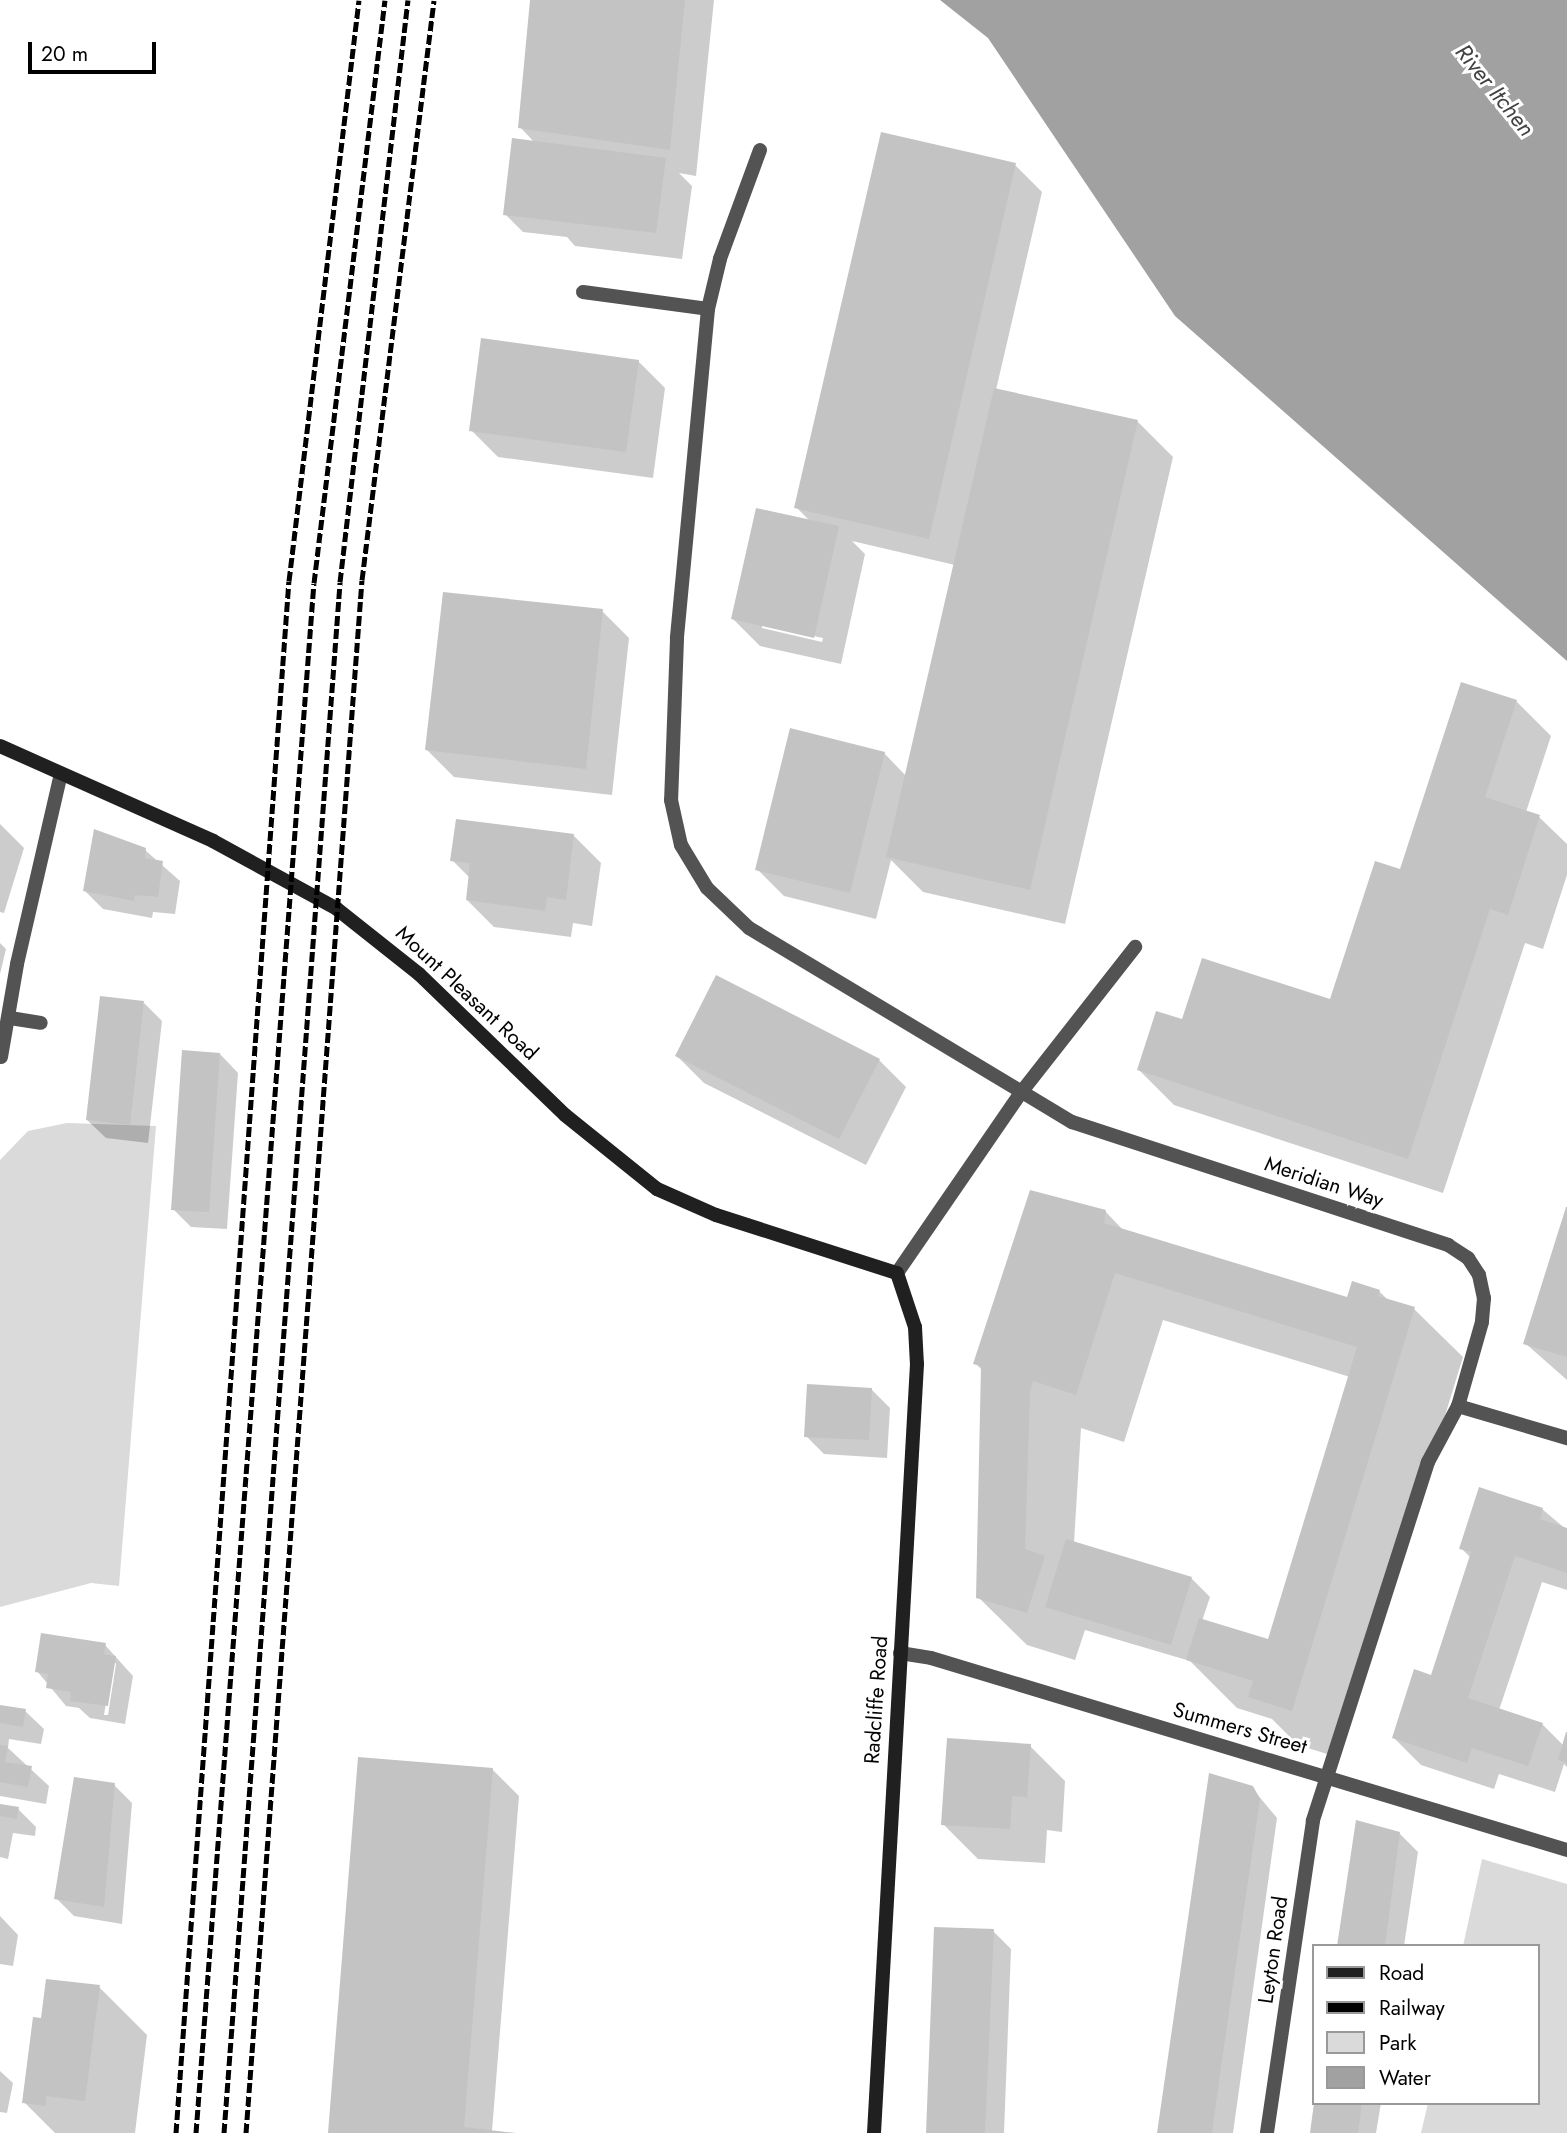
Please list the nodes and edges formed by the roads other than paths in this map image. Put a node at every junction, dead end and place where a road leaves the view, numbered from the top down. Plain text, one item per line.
1 (760, 150) dead end
2 (583, 292) dead end
3 (708, 309) junction
4 (0, 746) edge
5 (61, 774) junction
6 (1135, 947) dead end
7 (10, 1018) junction
8 (41, 1024) dead end
9 (1, 1057) edge
10 (1023, 1090) junction
11 (897, 1273) junction
12 (1458, 1405) junction
13 (1567, 1438) edge
14 (900, 1653) junction
15 (1325, 1775) junction
16 (1567, 1850) edge
17 (874, 2133) edge
18 (1267, 2133) edge

1 - 3 street, Meridian Way
2 - 3 street
3 - 10 street, Meridian Way
4 - 5 street, Mount Pleasant Road
5 - 7 street
5 - 11 street, Mount Pleasant Road
6 - 10 street
7 - 8 street
7 - 9 street
10 - 11 street
10 - 12 street, Meridian Way
11 - 14 street, Radcliffe Road
12 - 13 street
12 - 15 street, Meridian Way
14 - 15 street, Summers Street
14 - 17 street, Radcliffe Road
15 - 16 street, Summers Street
15 - 18 street, Leyton Road

